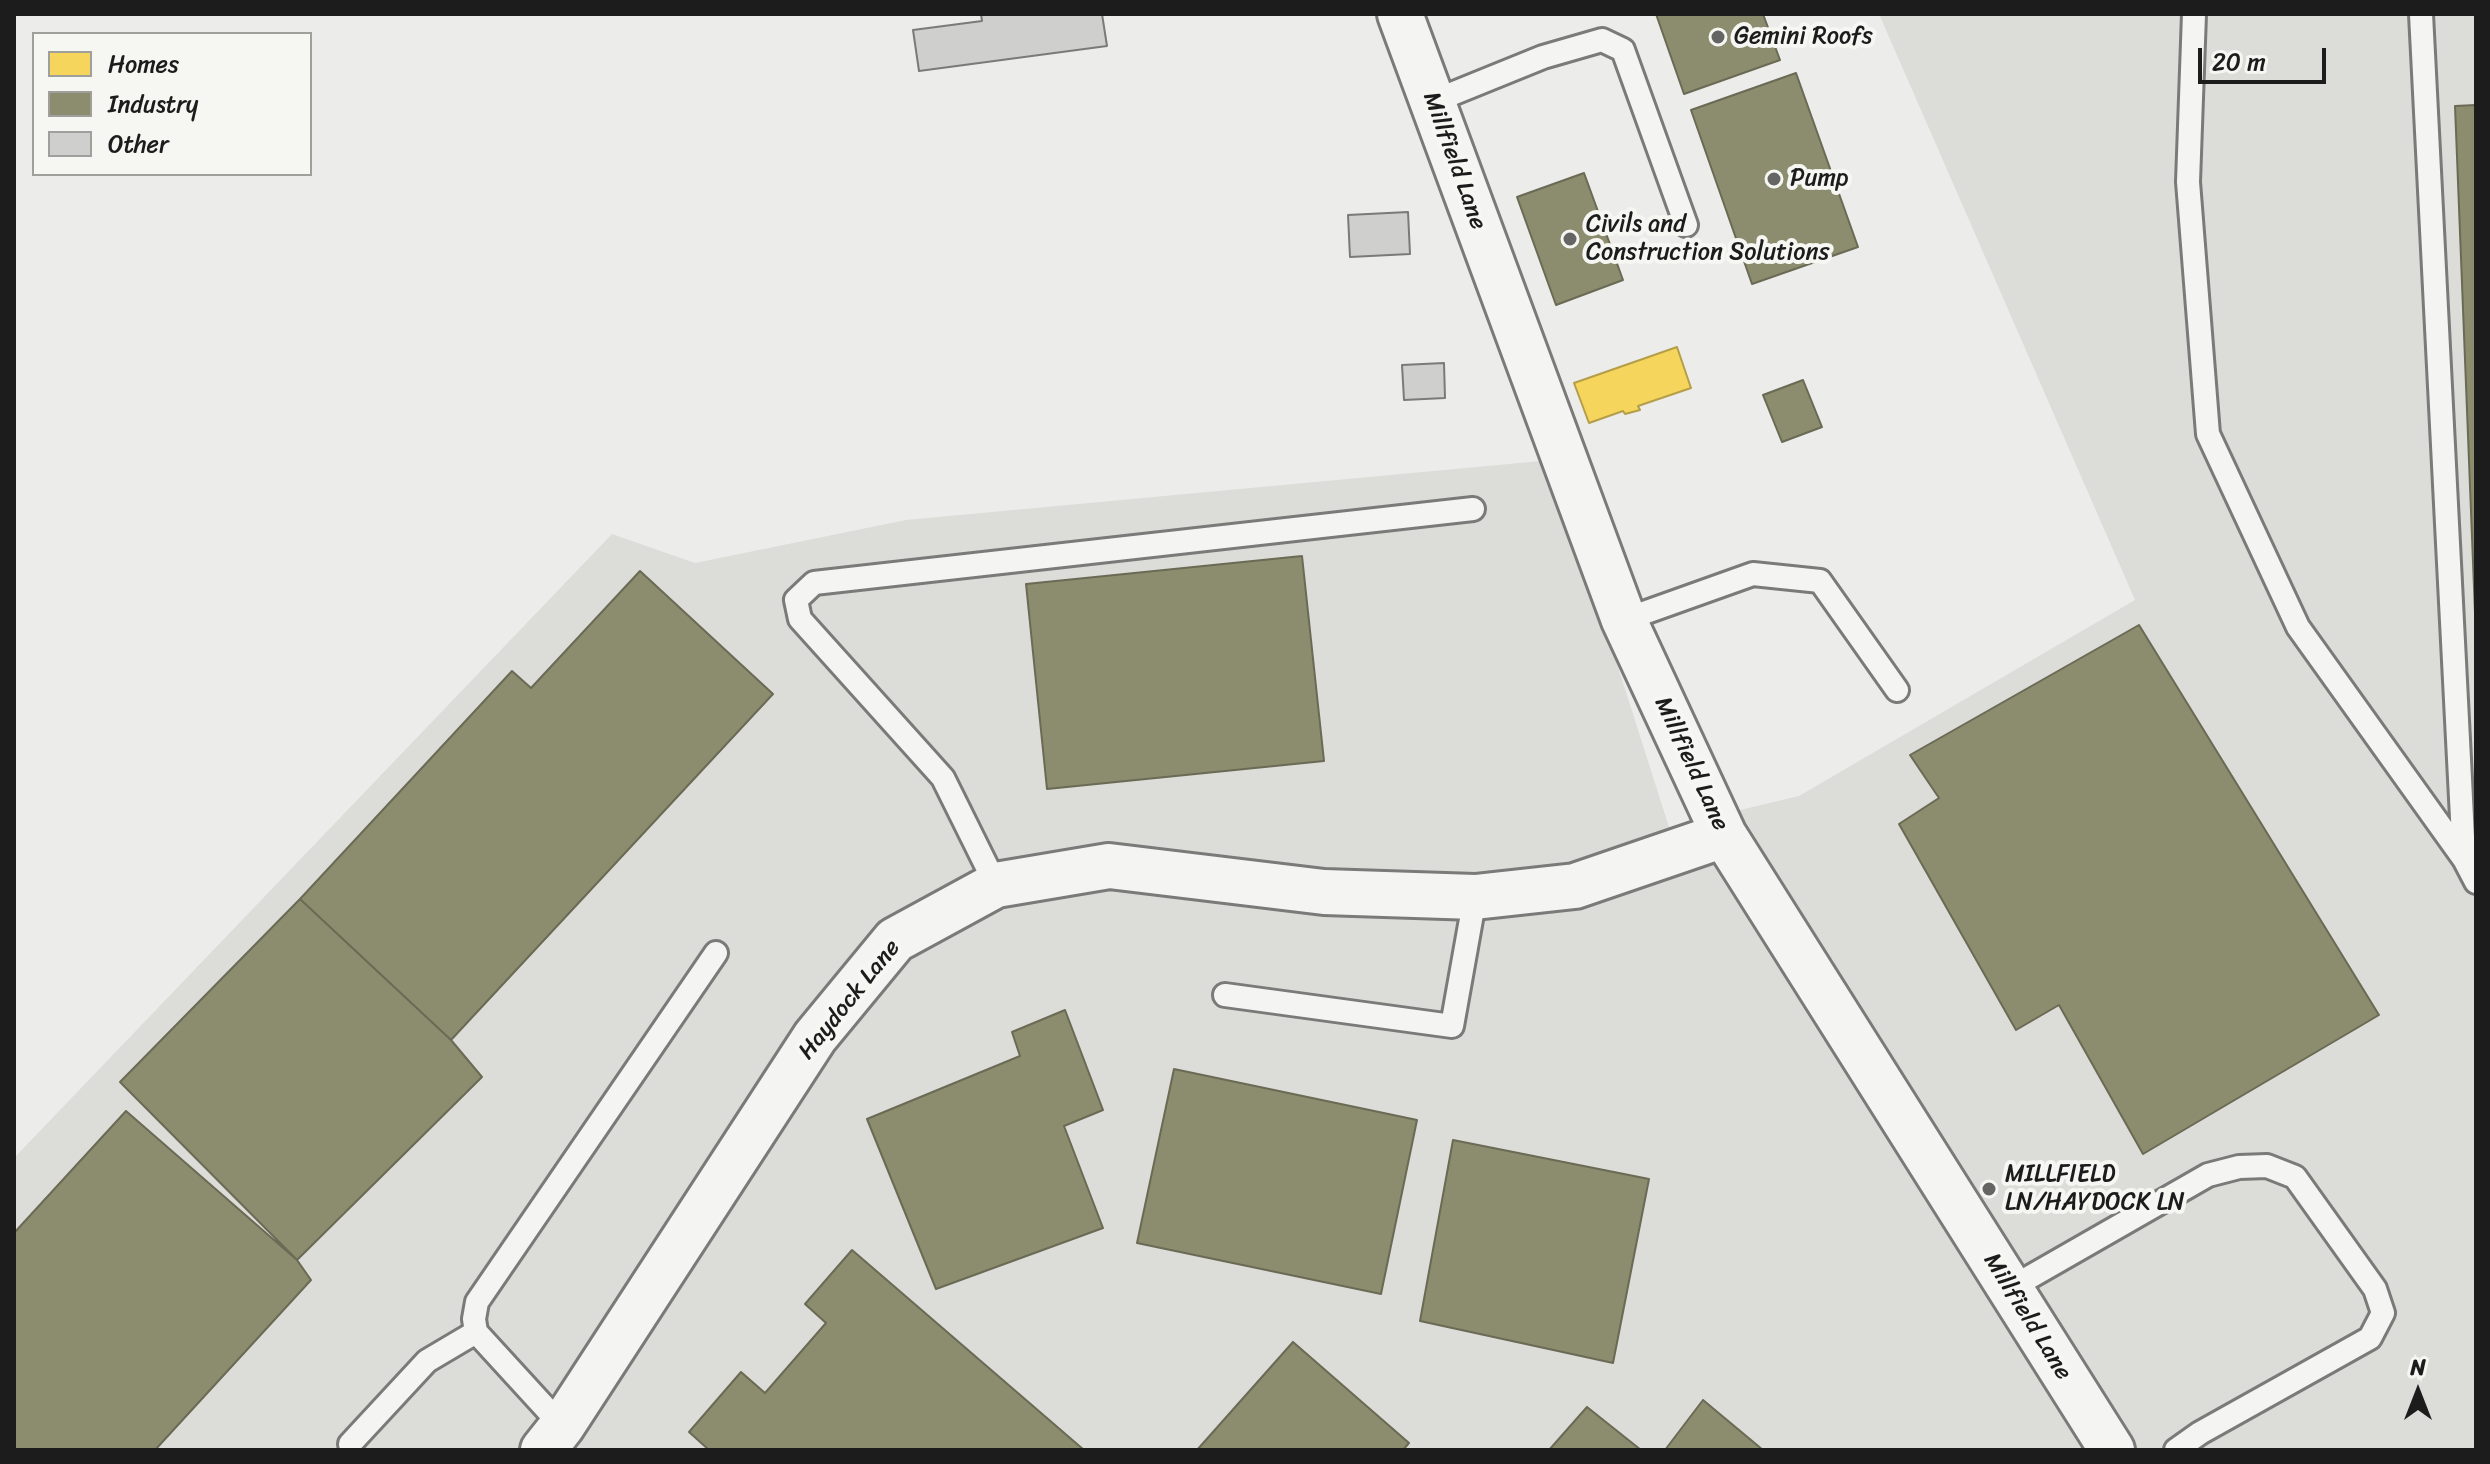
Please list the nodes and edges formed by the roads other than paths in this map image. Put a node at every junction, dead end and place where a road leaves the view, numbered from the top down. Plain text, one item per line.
1 (1400, 14) edge
2 (2194, 14) edge
3 (2421, 14) edge
4 (1432, 102) junction
5 (1686, 225) dead end
6 (1473, 509) dead end
7 (1624, 620) junction
8 (1897, 690) dead end
9 (1724, 835) junction
10 (2470, 858) edge
11 (2476, 882) edge
12 (996, 885) junction
13 (1475, 897) junction
14 (716, 953) dead end
15 (1225, 995) dead end
16 (2009, 1289) junction
17 (476, 1332) junction
18 (552, 1438) edge
19 (350, 1444) dead end
20 (2112, 1450) edge
21 (2176, 1450) edge

1 - 4 street, Millfield Lane
2 - 10 lane
3 - 10 lane
4 - 5 lane
4 - 7 street, Millfield Lane
6 - 12 lane
7 - 8 lane
7 - 9 street, Millfield Lane
9 - 13 street, Haydock Lane
9 - 16 street, Millfield Lane
10 - 11 lane
12 - 13 street, Haydock Lane
12 - 18 street, Haydock Lane
13 - 15 lane
14 - 17 lane
16 - 20 street, Millfield Lane
16 - 21 lane
17 - 18 lane
17 - 19 lane

